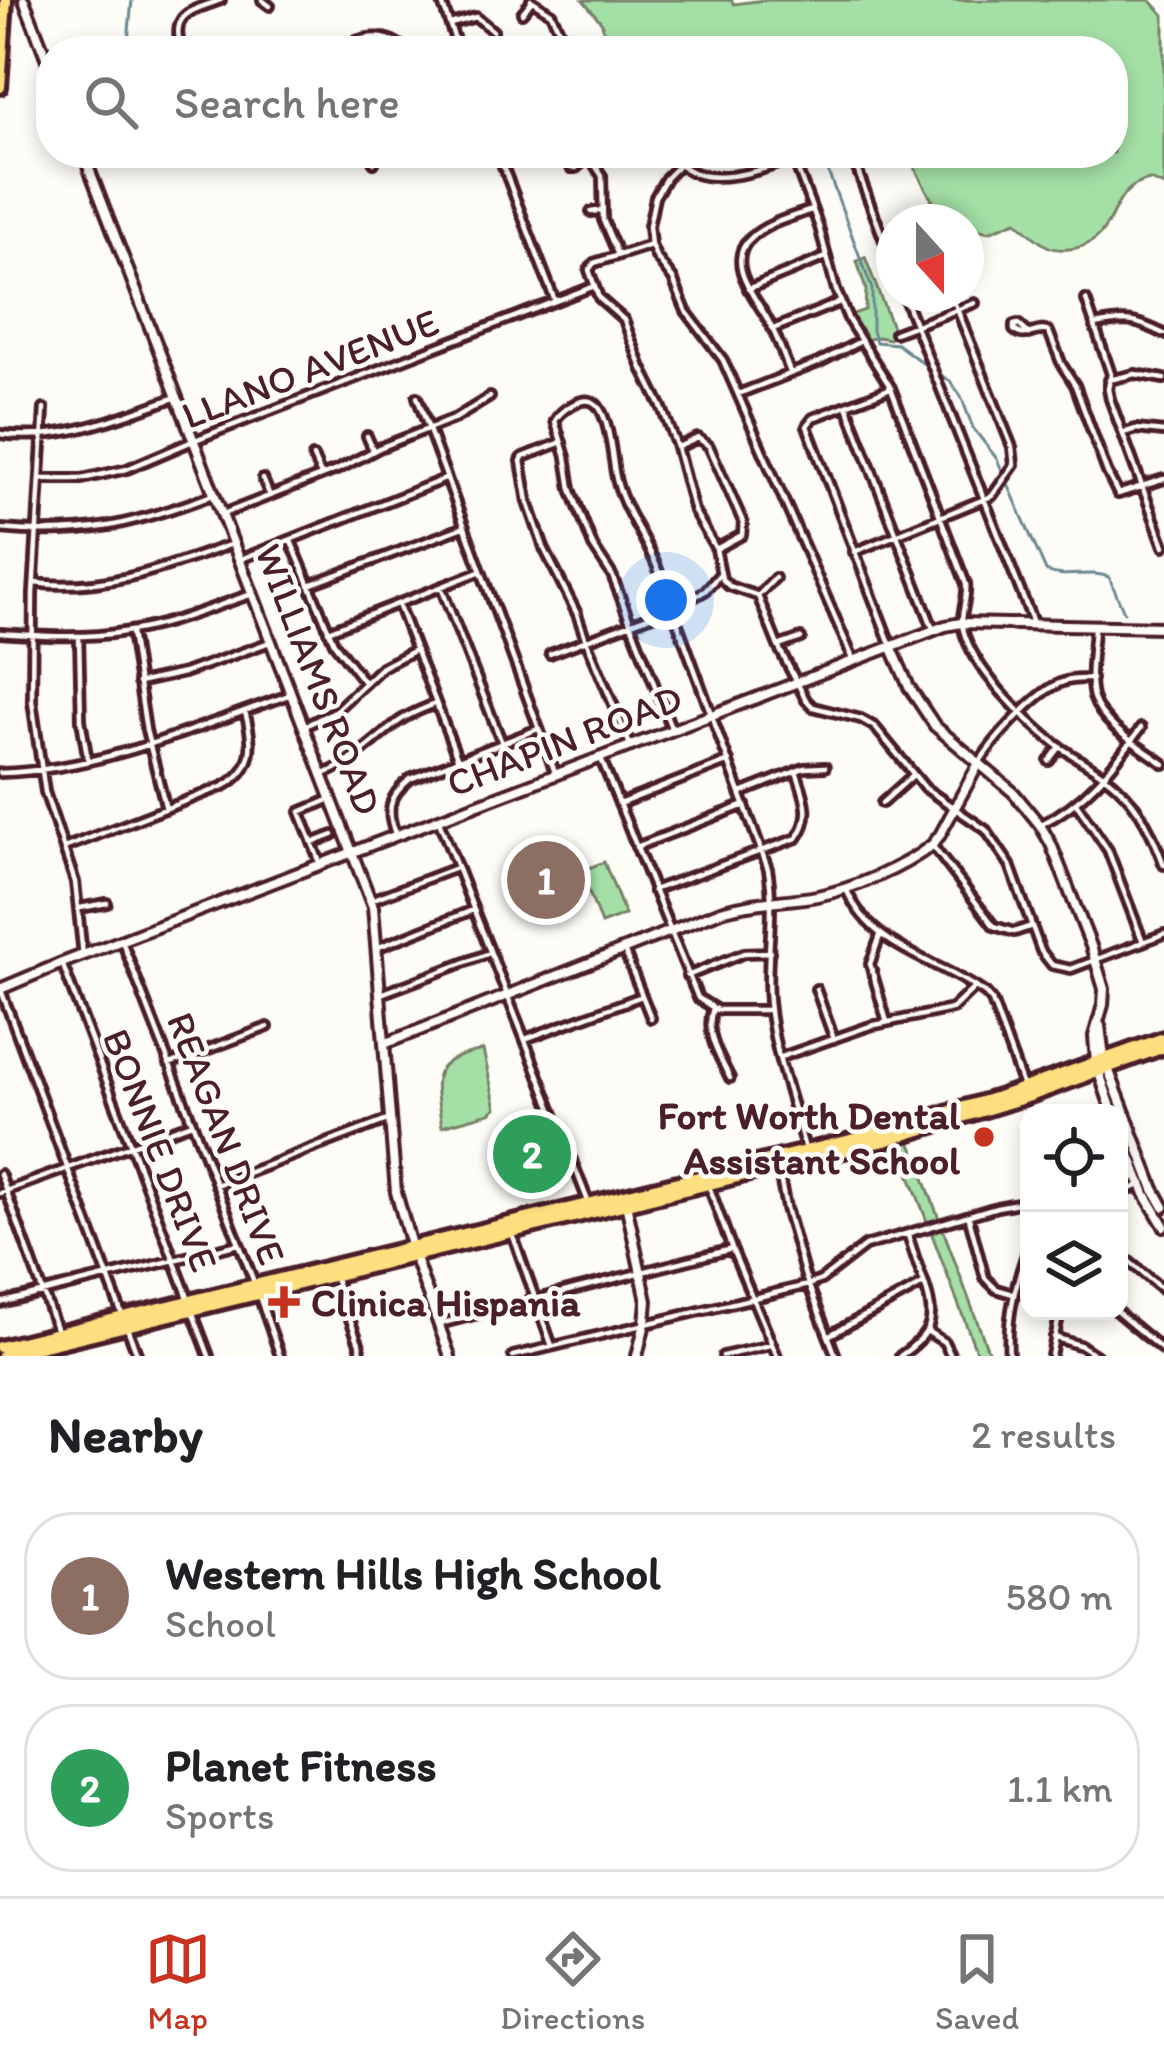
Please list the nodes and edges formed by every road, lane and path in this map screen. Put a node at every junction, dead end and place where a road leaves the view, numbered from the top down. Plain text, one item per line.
1 (6, 0) edge
2 (24, 0) edge
3 (221, 0) edge
4 (262, 0) edge
5 (441, 0) edge
6 (531, 0) edge
7 (270, 6) dead end
8 (522, 13) dead end
9 (450, 25) junction
10 (493, 31) dead end
11 (38, 36) edge
12 (179, 36) edge
13 (454, 36) edge
14 (562, 36) edge
15 (2, 42) edge
16 (0, 87) edge
17 (89, 168) edge
18 (504, 168) edge
19 (596, 168) edge
20 (676, 168) edge
21 (687, 168) edge
22 (766, 168) edge
23 (800, 168) edge
24 (857, 168) edge
25 (603, 209) junction
26 (812, 209) junction
27 (591, 212) dead end
28 (876, 218) edge
29 (651, 244) junction
30 (617, 255) junction
31 (826, 257) junction
32 (594, 286) junction
33 (748, 289) junction
34 (1086, 300) dead end
35 (555, 301) junction
36 (841, 302) junction
37 (911, 312) edge
38 (949, 312) edge
39 (958, 312) edge
40 (916, 325) junction
41 (1095, 325) junction
42 (772, 329) junction
43 (895, 333) dead end
44 (1029, 334) dead end
45 (1164, 334) edge
46 (861, 341) junction
47 (790, 372) junction
48 (1109, 380) junction
49 (1164, 380) edge
50 (891, 388) junction
51 (738, 394) junction
52 (178, 397) junction
53 (417, 397) dead end
54 (490, 397) dead end
55 (846, 404) junction
56 (44, 409) dead end
57 (428, 430) junction
58 (1164, 432) edge
59 (1123, 433) junction
60 (0, 434) edge
61 (42, 436) junction
62 (367, 436) dead end
63 (195, 440) junction
64 (562, 442) junction
65 (677, 447) junction
66 (373, 451) junction
67 (313, 457) dead end
68 (321, 476) junction
69 (40, 479) junction
70 (263, 479) dead end
71 (446, 479) junction
72 (1164, 479) edge
73 (1142, 486) junction
74 (215, 494) junction
75 (270, 496) junction
76 (985, 500) junction
77 (224, 514) junction
78 (941, 518) junction
79 (464, 527) junction
80 (0, 530) edge
81 (38, 532) junction
82 (896, 536) junction
83 (1162, 536) edge
84 (290, 540) junction
85 (235, 543) junction
86 (1164, 546) edge
87 (716, 549) junction
88 (854, 552) junction
89 (241, 559) junction
90 (480, 572) junction
91 (719, 574) junction
92 (775, 578) dead end
93 (34, 583) junction
94 (308, 585) junction
95 (441, 587) junction
96 (254, 593) junction
97 (758, 596) junction
98 (398, 604) junction
99 (672, 608) junction
100 (961, 623) junction
101 (629, 624) junction
102 (1034, 626) junction
103 (1094, 627) junction
104 (1164, 627) edge
105 (131, 631) junction
106 (328, 631) junction
107 (934, 631) junction
108 (0, 633) edge
109 (33, 635) junction
110 (79, 636) junction
111 (801, 638) dead end
112 (586, 640) junction
113 (273, 641) junction
114 (778, 646) junction
115 (891, 646) junction
116 (416, 650) junction
117 (550, 654) dead end
118 (854, 661) junction
119 (1092, 679) junction
120 (797, 682) junction
121 (138, 683) junction
122 (365, 683) junction
123 (293, 694) junction
124 (436, 703) junction
125 (245, 711) junction
126 (1023, 713) junction
127 (713, 716) junction
128 (305, 726) junction
129 (1141, 728) dead end
130 (539, 729) junction
131 (673, 731) junction
132 (1132, 740) junction
133 (502, 743) junction
134 (149, 744) junction
135 (631, 747) junction
136 (1060, 747) junction
137 (601, 759) junction
138 (458, 760) junction
139 (88, 761) junction
140 (729, 761) junction
141 (1049, 761) dead end
142 (979, 763) junction
143 (1164, 764) edge
144 (825, 767) dead end
145 (40, 771) junction
146 (796, 771) junction
147 (0, 773) edge
148 (324, 774) junction
149 (914, 775) junction
150 (556, 776) junction
151 (1105, 776) junction
152 (741, 793) junction
153 (333, 798) junction
154 (882, 803) dead end
155 (1076, 803) junction
156 (619, 804) junction
157 (745, 805) junction
158 (954, 808) junction
159 (166, 809) junction
160 (439, 820) junction
161 (1040, 825) junction
162 (333, 835) dead end
163 (396, 836) junction
164 (312, 842) junction
165 (932, 845) junction
166 (636, 847) junction
167 (64, 848) junction
168 (763, 851) junction
169 (354, 852) junction
170 (321, 865) junction
171 (1164, 865) edge
172 (457, 868) junction
173 (846, 888) junction
174 (653, 890) junction
175 (371, 900) junction
176 (773, 900) junction
177 (107, 903) dead end
178 (80, 908) junction
179 (473, 910) junction
180 (1032, 926) junction
181 (669, 932) junction
182 (1164, 934) edge
183 (880, 935) junction
184 (122, 941) junction
185 (1143, 942) junction
186 (379, 947) junction
187 (624, 950) junction
188 (490, 952) junction
189 (770, 952) junction
190 (83, 955) junction
191 (1096, 959) junction
192 (62, 963) junction
193 (687, 976) junction
194 (975, 986) junction
195 (0, 989) edge
196 (816, 989) dead end
197 (381, 994) junction
198 (508, 995) junction
199 (642, 996) junction
200 (713, 1008) junction
201 (770, 1010) junction
202 (651, 1018) dead end
203 (887, 1022) junction
204 (268, 1027) dead end
205 (1164, 1038) edge
206 (525, 1039) junction
207 (834, 1039) junction
208 (384, 1044) junction
209 (1164, 1047) edge
210 (781, 1057) junction
211 (170, 1064) junction
212 (1102, 1065) junction
213 (730, 1078) dead end
214 (1105, 1092) junction
215 (1025, 1093) junction
216 (1110, 1104) edge
217 (1113, 1104) edge
218 (1121, 1104) edge
219 (390, 1119) junction
220 (1128, 1121) edge
221 (192, 1122) junction
222 (906, 1125) junction
223 (1128, 1136) edge
224 (885, 1141) junction
225 (130, 1145) junction
226 (1128, 1152) edge
227 (1141, 1155) junction
228 (806, 1156) junction
229 (777, 1163) junction
230 (68, 1168) junction
231 (1136, 1173) junction
232 (0, 1174) edge
233 (708, 1179) junction
234 (1146, 1183) junction
235 (1128, 1184) edge
236 (216, 1185) junction
237 (1128, 1191) edge
238 (3, 1192) edge
239 (625, 1200) junction
240 (1020, 1203) edge
241 (590, 1208) junction
242 (1164, 1208) edge
243 (968, 1215) junction
244 (1164, 1226) edge
245 (510, 1227) junction
246 (908, 1234) junction
247 (239, 1244) junction
248 (732, 1249) junction
249 (413, 1251) junction
250 (174, 1260) junction
251 (1128, 1261) edge
252 (642, 1270) junction
253 (333, 1271) junction
254 (1020, 1273) edge
255 (108, 1276) junction
256 (924, 1283) junction
257 (808, 1285) junction
258 (256, 1289) junction
259 (1164, 1291) edge
260 (44, 1292) junction
261 (1013, 1294) junction
262 (534, 1298) junction
263 (753, 1298) junction
264 (0, 1303) edge
265 (190, 1305) junction
266 (1058, 1320) edge
267 (1127, 1320) edge
268 (125, 1322) junction
269 (645, 1323) junction
270 (439, 1324) junction
271 (927, 1330) junction
272 (828, 1336) junction
273 (60, 1337) junction
274 (1054, 1337) junction
275 (772, 1344) junction
276 (0, 1346) edge
277 (552, 1346) junction
278 (1164, 1351) edge
279 (3, 1356) edge
280 (67, 1356) edge
281 (138, 1356) edge
282 (209, 1356) edge
283 (280, 1356) edge
284 (361, 1356) edge
285 (450, 1356) edge
286 (513, 1356) edge
287 (637, 1356) edge
288 (723, 1356) edge
289 (777, 1356) edge
290 (836, 1356) edge
291 (900, 1356) edge
292 (951, 1356) edge
293 (1010, 1356) edge
294 (1051, 1356) edge
295 (1097, 1356) edge

1 - 15 main road
2 - 11 street
3 - 12 street
4 - 7 street
5 - 9 street
6 - 8 street
6 - 14 street
9 - 10 street
9 - 13 street
15 - 16 main road
17 - 52 street, WILLIAMS ROAD
18 - 35 street
19 - 25 street
20 - 29 street
21 - 22 street
23 - 26 street
24 - 28 street
25 - 27 street
25 - 30 street
26 - 31 street
26 - 33 street
29 - 30 street
29 - 51 street
30 - 32 street
31 - 33 street
31 - 36 street
32 - 35 street, LLANO AVENUE
32 - 65 street
33 - 42 street
34 - 41 street
35 - 63 street, LLANO AVENUE
36 - 42 street
36 - 46 street
37 - 40 street
38 - 40 street
39 - 76 street
40 - 43 street
40 - 76 street
41 - 45 street
41 - 48 street
42 - 47 street
44 - 73 street
46 - 47 street
46 - 50 street
47 - 51 street
48 - 49 street
48 - 59 street
50 - 55 street
50 - 78 street
51 - 118 street
52 - 61 street
52 - 63 street, WILLIAMS ROAD
53 - 57 street
54 - 57 street
55 - 82 street
55 - 88 street
56 - 61 street
57 - 66 street
57 - 71 street
58 - 59 street
59 - 73 street
60 - 61 street
61 - 69 street
62 - 66 street
63 - 69 street, LLANO AVENUE
63 - 74 street, WILLIAMS ROAD
64 - 99 street
64 - 101 street
64 - 112 street
65 - 87 street
65 - 87 street
66 - 68 street
67 - 68 street
68 - 75 street
69 - 81 street
70 - 75 street
71 - 79 street
71 - 84 street
72 - 73 street
73 - 83 street
74 - 77 street, WILLIAMS ROAD
74 - 81 street
75 - 77 street
76 - 78 street
76 - 102 street
77 - 85 street, WILLIAMS ROAD
78 - 82 street
78 - 100 street
79 - 90 street
79 - 94 street
80 - 81 street
81 - 93 street
82 - 88 street
82 - 107 street
83 - 86 street
84 - 89 street
84 - 94 street
85 - 89 street, WILLIAMS ROAD
85 - 93 street
87 - 91 street
88 - 115 street
89 - 96 street, WILLIAMS ROAD
90 - 95 street
90 - 130 street
91 - 97 street
91 - 99 street
92 - 97 street
93 - 109 street
94 - 106 street
95 - 98 street
95 - 133 street
96 - 105 street
96 - 113 street, WILLIAMS ROAD
97 - 114 street
98 - 106 street
98 - 116 street
99 - 101 street
99 - 127 street
100 - 102 street, CHAPIN ROAD
100 - 107 street, CHAPIN ROAD
100 - 126 street
101 - 112 street
101 - 131 street
102 - 103 street, CHAPIN ROAD
103 - 104 street, CHAPIN ROAD
103 - 119 street
105 - 110 street
105 - 121 street
106 - 122 street
107 - 115 street, CHAPIN ROAD
108 - 109 street
109 - 110 street
109 - 145 street
110 - 139 street
111 - 114 street
112 - 117 street
112 - 135 street
113 - 121 street
113 - 123 street, WILLIAMS ROAD
114 - 120 street
115 - 118 street, CHAPIN ROAD
115 - 142 street
116 - 122 street
116 - 124 street
118 - 120 street, CHAPIN ROAD
119 - 126 street
119 - 132 street
120 - 127 street, CHAPIN ROAD
120 - 149 street
121 - 134 street
122 - 128 street
123 - 125 street
123 - 128 street, WILLIAMS ROAD
124 - 138 street
124 - 148 street
125 - 134 street
125 - 159 street
126 - 136 street
126 - 142 street
127 - 131 street, CHAPIN ROAD
127 - 140 street
128 - 148 street, WILLIAMS ROAD
129 - 132 street
130 - 133 street
130 - 150 street
131 - 135 street, CHAPIN ROAD
132 - 143 street
132 - 151 street
133 - 138 street
134 - 139 street
134 - 159 street
135 - 137 street, CHAPIN ROAD
136 - 141 street
136 - 151 street
137 - 150 street, CHAPIN ROAD
137 - 156 street
138 - 163 street
139 - 145 street
140 - 152 street
140 - 156 street
142 - 158 street
142 - 161 street
144 - 146 street
145 - 147 street
145 - 167 street
146 - 152 street
146 - 168 street
148 - 153 street, WILLIAMS ROAD
149 - 154 street
149 - 158 street
150 - 160 street, CHAPIN ROAD
151 - 155 street
151 - 171 street
152 - 157 street
153 - 164 street
153 - 169 street, WILLIAMS ROAD
155 - 161 street
155 - 185 street
156 - 166 street
157 - 166 street
157 - 168 street
158 - 165 street
158 - 180 street
159 - 167 street
160 - 163 street, CHAPIN ROAD
160 - 172 street
161 - 191 street
162 - 164 street
163 - 169 street, CHAPIN ROAD
164 - 170 street
165 - 173 street
165 - 180 street
166 - 174 street
167 - 178 street
168 - 174 street
168 - 176 street
169 - 170 street, CHAPIN ROAD
169 - 175 street, WILLIAMS ROAD
170 - 184 street, CHAPIN ROAD
172 - 175 street
172 - 179 street
173 - 176 street
173 - 183 street
174 - 181 street
175 - 186 street, WILLIAMS ROAD
176 - 181 street
176 - 189 street
177 - 178 street
178 - 190 street
179 - 186 street
179 - 188 street
180 - 191 street
181 - 187 street
181 - 193 street
182 - 185 street
183 - 194 street
183 - 203 street
184 - 190 street, CHAPIN ROAD
184 - 211 street, REAGAN DRIVE
185 - 191 street
186 - 197 street, WILLIAMS ROAD
187 - 198 street
187 - 199 street
188 - 197 street
188 - 198 street
189 - 193 street
189 - 201 street
190 - 192 street, CHAPIN ROAD
191 - 212 street
192 - 195 street, CHAPIN ROAD
192 - 225 street, BONNIE DRIVE
193 - 200 street
194 - 203 street
194 - 215 street
195 - 230 street
196 - 207 street
197 - 208 street, WILLIAMS ROAD
198 - 206 street
198 - 208 street
199 - 202 street
199 - 206 street
200 - 201 street
200 - 213 street
201 - 210 street
203 - 207 street
204 - 211 street
205 - 212 main road
206 - 241 street
207 - 210 street
208 - 219 street, WILLIAMS ROAD
209 - 212 main road
210 - 228 street
211 - 221 street, REAGAN DRIVE
212 - 214 street
212 - 215 main road
212 - 218 street
214 - 216 street
214 - 217 street
215 - 222 main road
215 - 224 main road
219 - 236 street
219 - 249 street, WILLIAMS ROAD
220 - 227 street
221 - 225 street
221 - 236 street, REAGAN DRIVE
222 - 224 main road
222 - 228 main road
223 - 227 street
224 - 228 main road
225 - 230 street
225 - 250 street, BONNIE DRIVE
226 - 231 street
227 - 234 street
228 - 229 main road
229 - 233 main road
229 - 257 street
230 - 238 street
230 - 255 street
231 - 234 street
231 - 235 street
232 - 238 street
233 - 239 main road
233 - 248 street
234 - 237 street
234 - 242 street
234 - 244 street
236 - 247 street, REAGAN DRIVE
238 - 260 street
239 - 241 main road
239 - 252 street
240 - 243 street
241 - 245 main road
243 - 246 street
243 - 261 street
245 - 249 main road
245 - 262 street
246 - 256 street
246 - 257 street
247 - 250 street
247 - 258 street, REAGAN DRIVE
248 - 252 street
248 - 263 street
249 - 253 main road
249 - 270 street, WILLIAMS ROAD
250 - 255 street
250 - 265 street, BONNIE DRIVE
251 - 259 street
252 - 262 street
252 - 269 street
253 - 258 main road
253 - 284 street
254 - 261 street
255 - 260 street
255 - 268 street
256 - 271 street
256 - 272 street
257 - 263 street
257 - 272 street
258 - 265 main road
258 - 283 street, REAGAN DRIVE
260 - 264 street
260 - 273 street
261 - 293 street
262 - 270 street
262 - 277 street
263 - 269 street
263 - 275 street
265 - 268 main road
265 - 282 street, BONNIE DRIVE
266 - 274 street
267 - 278 street
268 - 273 main road
268 - 281 street
269 - 277 street
269 - 287 street
270 - 285 street, WILLIAMS ROAD
271 - 291 street
271 - 292 street
272 - 290 street
273 - 276 main road
273 - 279 main road
273 - 280 street
274 - 294 street
274 - 295 street
275 - 288 street
275 - 289 street
277 - 286 street

